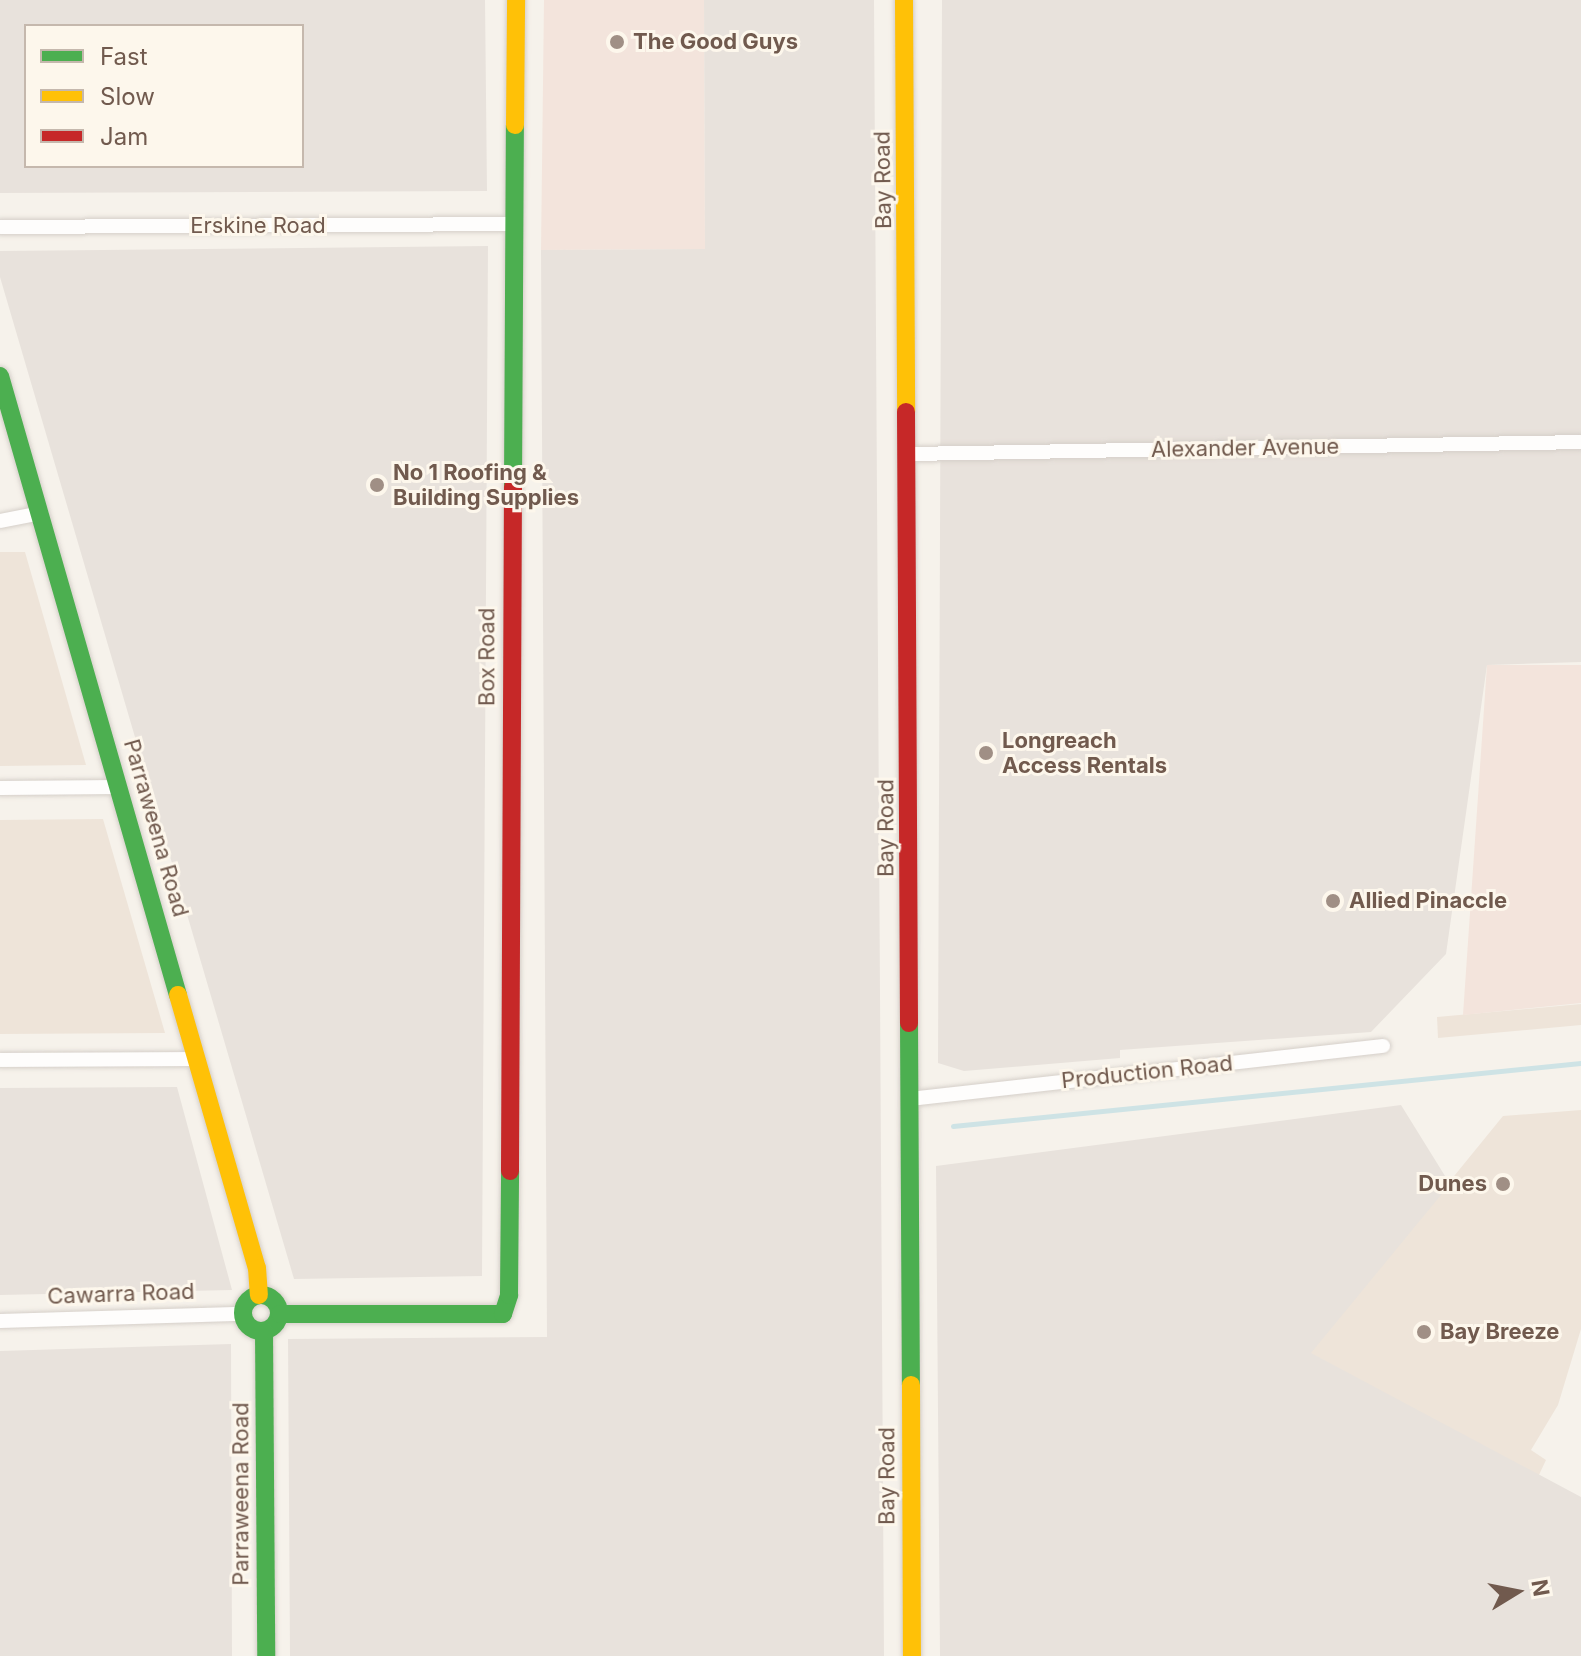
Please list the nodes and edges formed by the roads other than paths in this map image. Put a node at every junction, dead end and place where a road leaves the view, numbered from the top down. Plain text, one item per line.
1 (516, 0) edge
2 (904, 0) edge
3 (515, 224) junction
4 (0, 227) edge
5 (0, 376) edge
6 (1581, 442) edge
7 (910, 454) junction
8 (41, 513) junction
9 (0, 521) edge
10 (119, 787) junction
11 (0, 788) edge
12 (1383, 1046) dead end
13 (197, 1059) junction
14 (0, 1060) edge
15 (910, 1099) junction
16 (259, 1295) junction
17 (243, 1314) junction
18 (280, 1314) junction
19 (0, 1321) edge
20 (264, 1331) junction
21 (266, 1656) edge
22 (912, 1656) edge

1 - 3 street, Box Road
2 - 7 street, Bay Road
3 - 4 street, Erskine Road
3 - 18 street, Box Road
5 - 8 street, Parraweena Road
6 - 7 street, Alexander Avenue
7 - 15 street, Bay Road
8 - 9 street
8 - 10 street, Parraweena Road
10 - 11 street
10 - 13 street, Parraweena Road
12 - 15 street, Production Road
13 - 14 street
13 - 16 street, Parraweena Road
15 - 22 street, Bay Road
16 - 17 street
16 - 18 street
17 - 19 street, Cawarra Road
17 - 20 street
18 - 20 street
20 - 21 street, Parraweena Road

